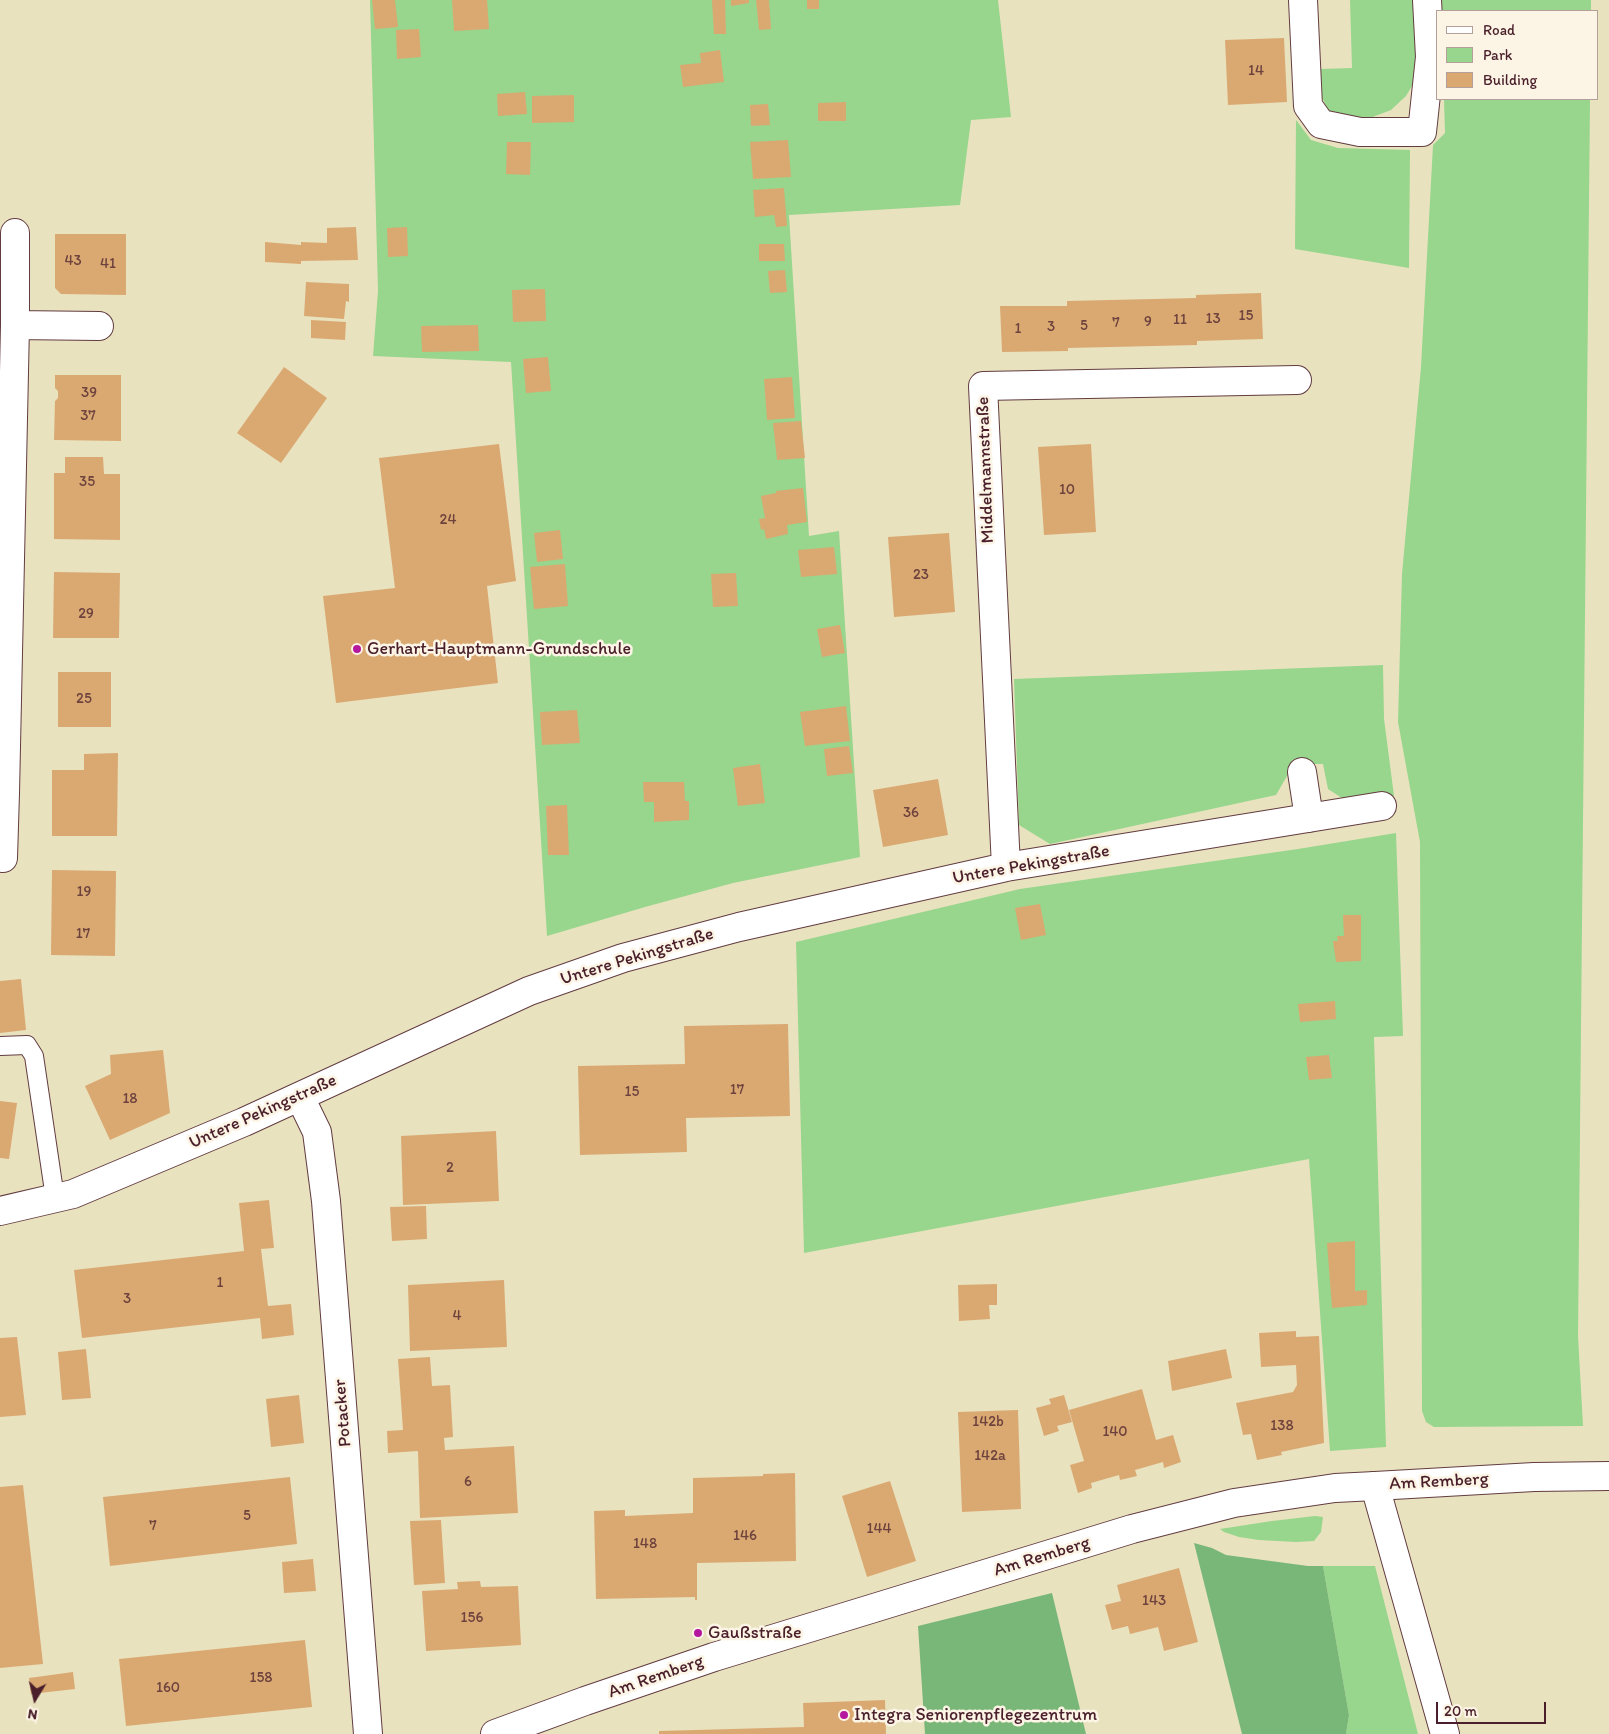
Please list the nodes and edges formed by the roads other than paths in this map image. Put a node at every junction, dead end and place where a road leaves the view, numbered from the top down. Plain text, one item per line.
1 (1303, 0) edge
2 (1427, 0) edge
3 (14, 233) dead end
4 (15, 325) junction
5 (99, 326) dead end
6 (1297, 380) dead end
7 (1302, 772) dead end
8 (2, 793) edge
9 (1382, 806) dead end
10 (1309, 818) junction
11 (3, 858) dead end
12 (1006, 867) junction
13 (0, 1046) edge
14 (300, 1097) junction
15 (55, 1198) junction
16 (0, 1211) edge
17 (1609, 1476) edge
18 (1375, 1486) junction
19 (368, 1734) edge
20 (495, 1734) edge
21 (1445, 1734) edge

1 - 2 main road
3 - 4 main road
4 - 5 main road
4 - 8 main road
6 - 12 main road, Middelmannstraße
7 - 10 main road
8 - 11 main road
9 - 10 main road, Untere Pekingstraße
10 - 12 main road, Untere Pekingstraße
12 - 14 main road, Untere Pekingstraße
13 - 15 lane
14 - 15 main road, Untere Pekingstraße
14 - 19 main road, Potacker
15 - 16 main road, Untere Pekingstraße
17 - 18 main road, Am Remberg
18 - 20 main road, Am Remberg
18 - 21 main road

